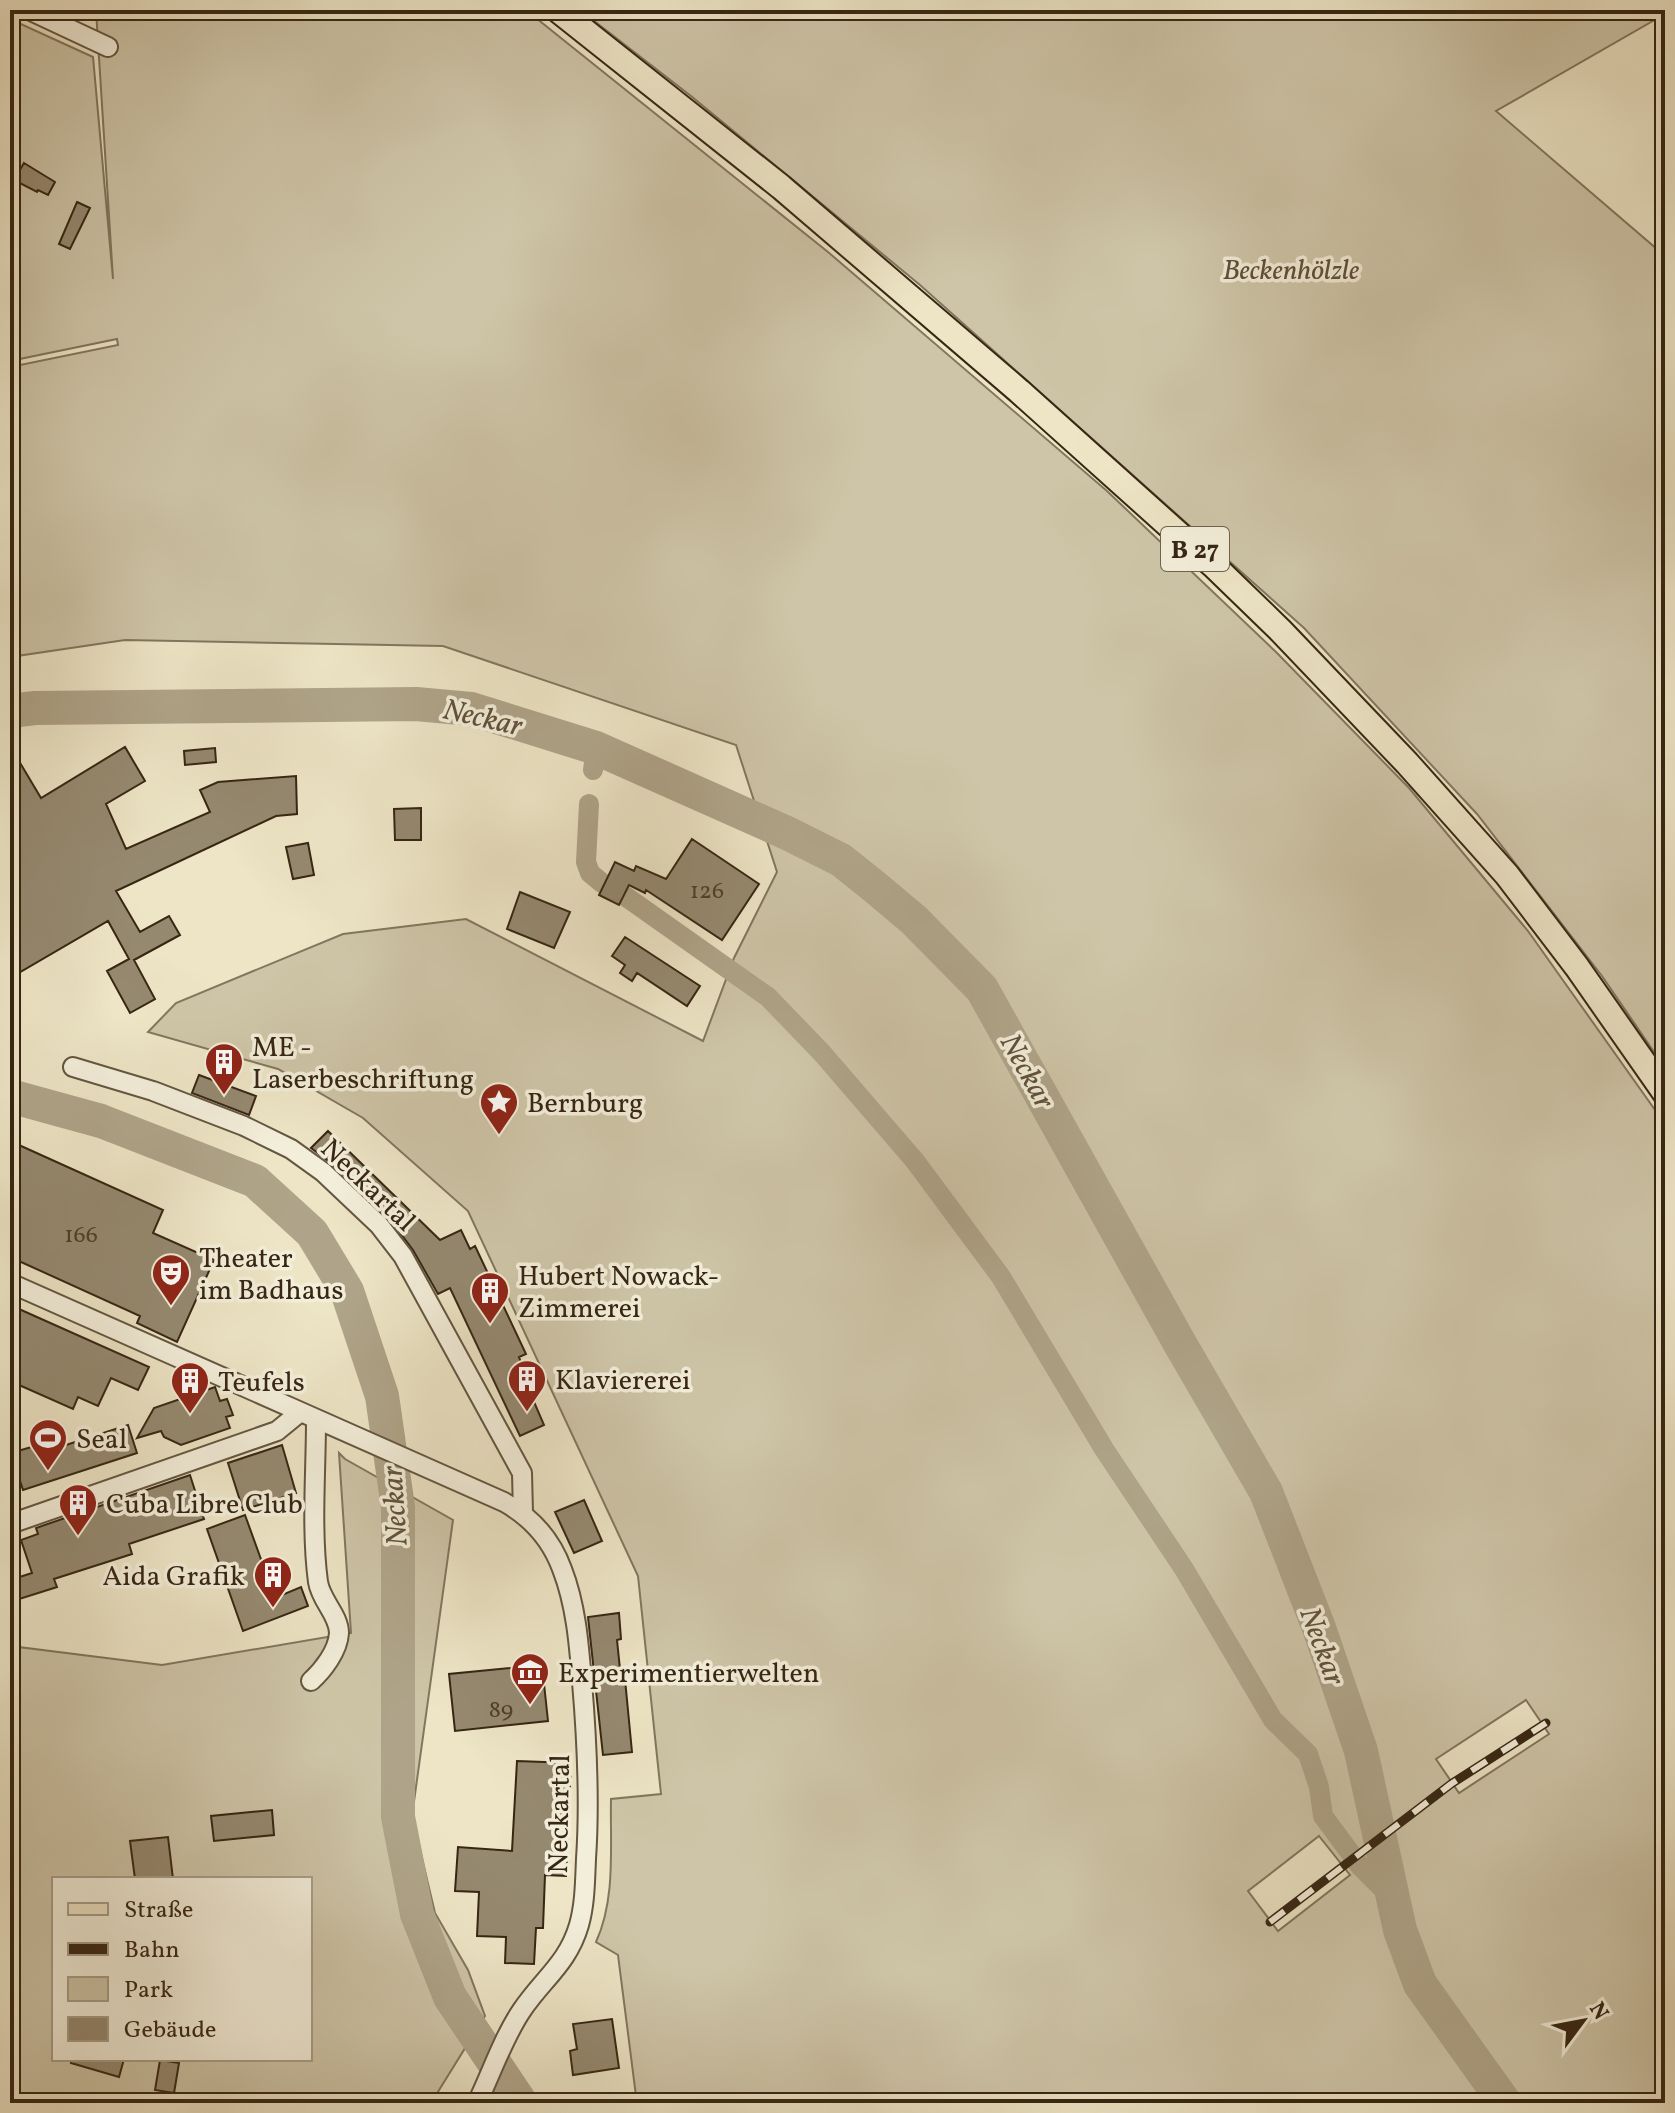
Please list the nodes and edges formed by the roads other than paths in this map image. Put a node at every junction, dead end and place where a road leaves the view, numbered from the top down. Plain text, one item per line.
1 (29, 10) edge
2 (558, 10) edge
3 (108, 47) dead end
4 (73, 1067) dead end
5 (1665, 1093) edge
6 (10, 1283) edge
7 (307, 1416) junction
8 (523, 1513) junction
9 (10, 1524) edge
10 (311, 1681) dead end
11 (477, 2103) edge

1 - 3 street
2 - 5 main road, B 27
4 - 8 street, Neckartal
6 - 7 street, Neckartal
7 - 8 street, Neckartal
7 - 9 street
7 - 10 street
8 - 11 street, Neckartal

